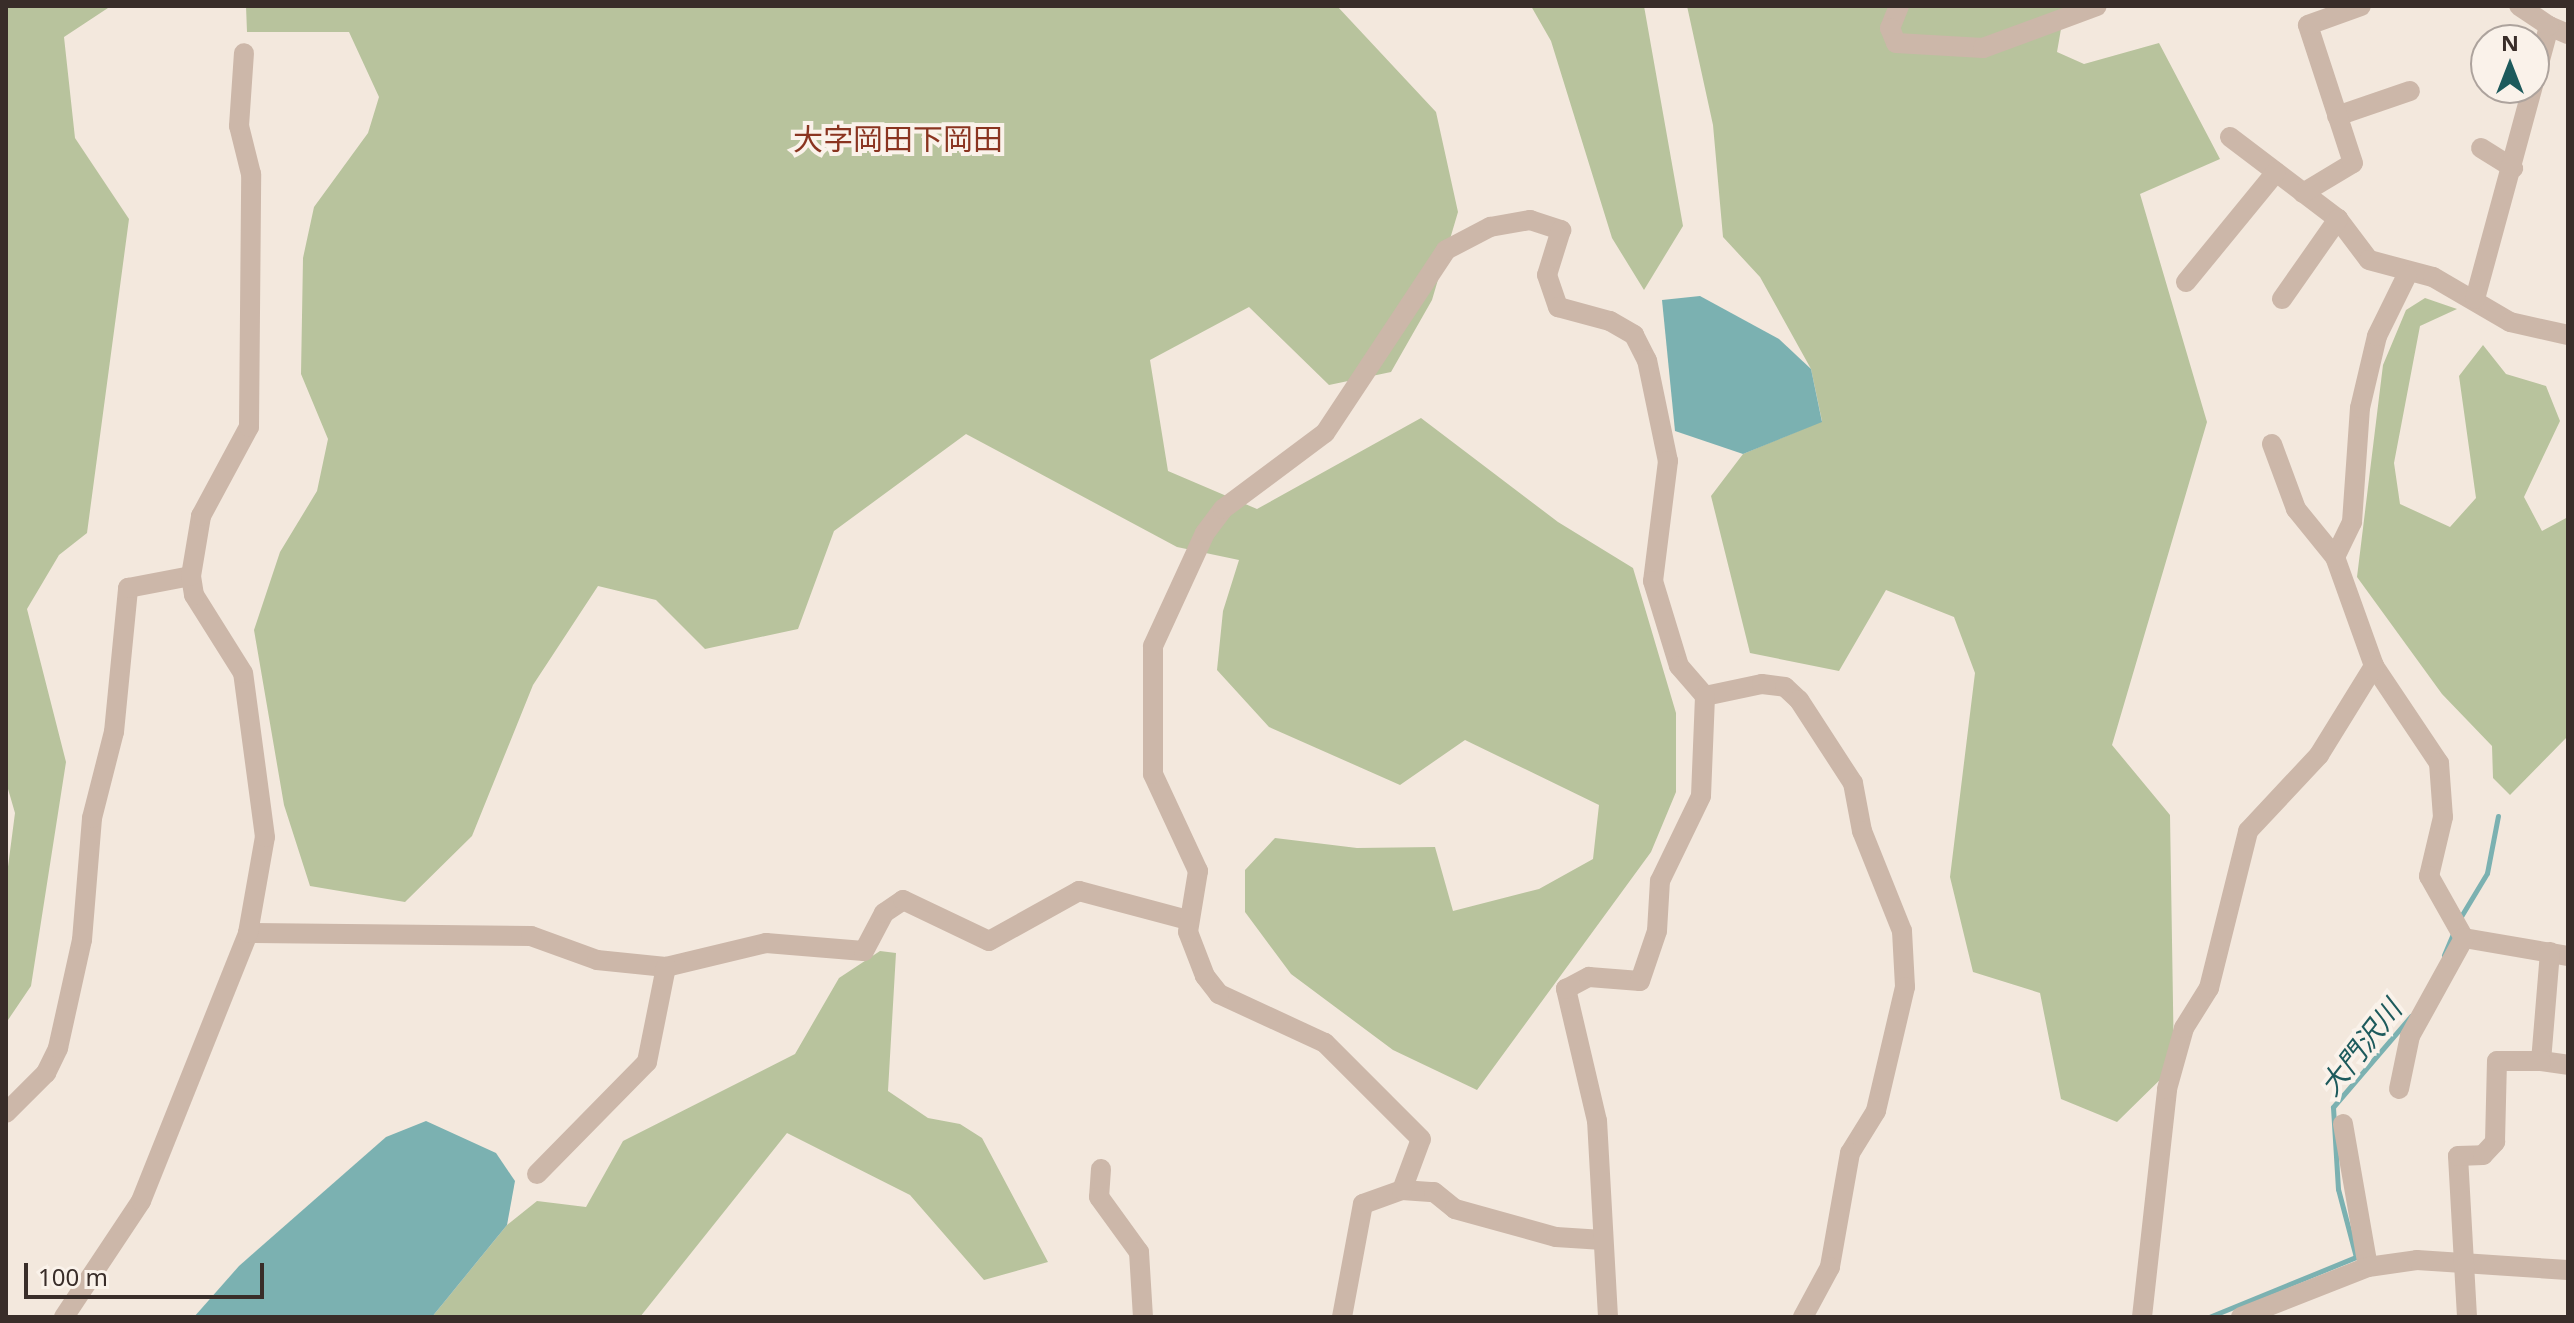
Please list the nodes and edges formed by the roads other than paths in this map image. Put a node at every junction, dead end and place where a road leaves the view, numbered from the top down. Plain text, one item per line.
1 (1899, 6) edge
2 (2097, 6) edge
3 (2361, 6) edge
4 (2519, 6) edge
5 (2558, 30) edge
6 (244, 53) dead end
7 (2410, 91) dead end
8 (2337, 116) junction
9 (2230, 137) dead end
10 (2481, 148) dead end
11 (2513, 168) junction
12 (2276, 172) junction
13 (2303, 193) junction
14 (2338, 219) junction
15 (2407, 275) junction
16 (2186, 282) dead end
17 (2282, 299) dead end
18 (2475, 299) junction
19 (2568, 335) edge
20 (2272, 444) dead end
21 (2335, 557) junction
22 (191, 576) junction
23 (2374, 666) junction
24 (1705, 696) junction
25 (1188, 920) junction
26 (248, 933) junction
27 (2464, 938) junction
28 (2559, 954) edge
29 (666, 967) junction
30 (2541, 1061) junction
31 (2568, 1065) edge
32 (2399, 1089) dead end
33 (6, 1113) edge
34 (2343, 1124) dead end
35 (1101, 1169) dead end
36 (537, 1174) dead end
37 (1402, 1190) junction
38 (1603, 1240) junction
39 (2467, 1264) junction
40 (2368, 1267) junction
41 (2568, 1270) edge
42 (64, 1317) edge
43 (1143, 1317) edge
44 (1342, 1317) edge
45 (1608, 1317) edge
46 (1803, 1317) edge
47 (2142, 1317) edge
48 (2241, 1317) edge
49 (2467, 1317) edge

1 - 2 street
3 - 8 street
4 - 5 street
5 - 11 street
6 - 22 street
7 - 8 street
8 - 13 street
9 - 12 street
10 - 11 street
11 - 18 street
12 - 13 street
12 - 16 street
13 - 14 street
14 - 15 street
14 - 17 street
15 - 18 street
15 - 21 street
18 - 19 street
20 - 21 street
21 - 23 street
22 - 26 street
22 - 33 street
23 - 27 street
23 - 47 street
24 - 25 street
24 - 38 street
24 - 46 street
25 - 29 street
25 - 37 street
26 - 29 street
26 - 42 street
27 - 28 street
27 - 32 street
28 - 30 street
29 - 36 street
30 - 31 street
30 - 39 street
34 - 40 street
35 - 43 street
37 - 38 street
37 - 44 street
38 - 45 street
39 - 40 street
39 - 41 street
39 - 49 street
40 - 48 street

